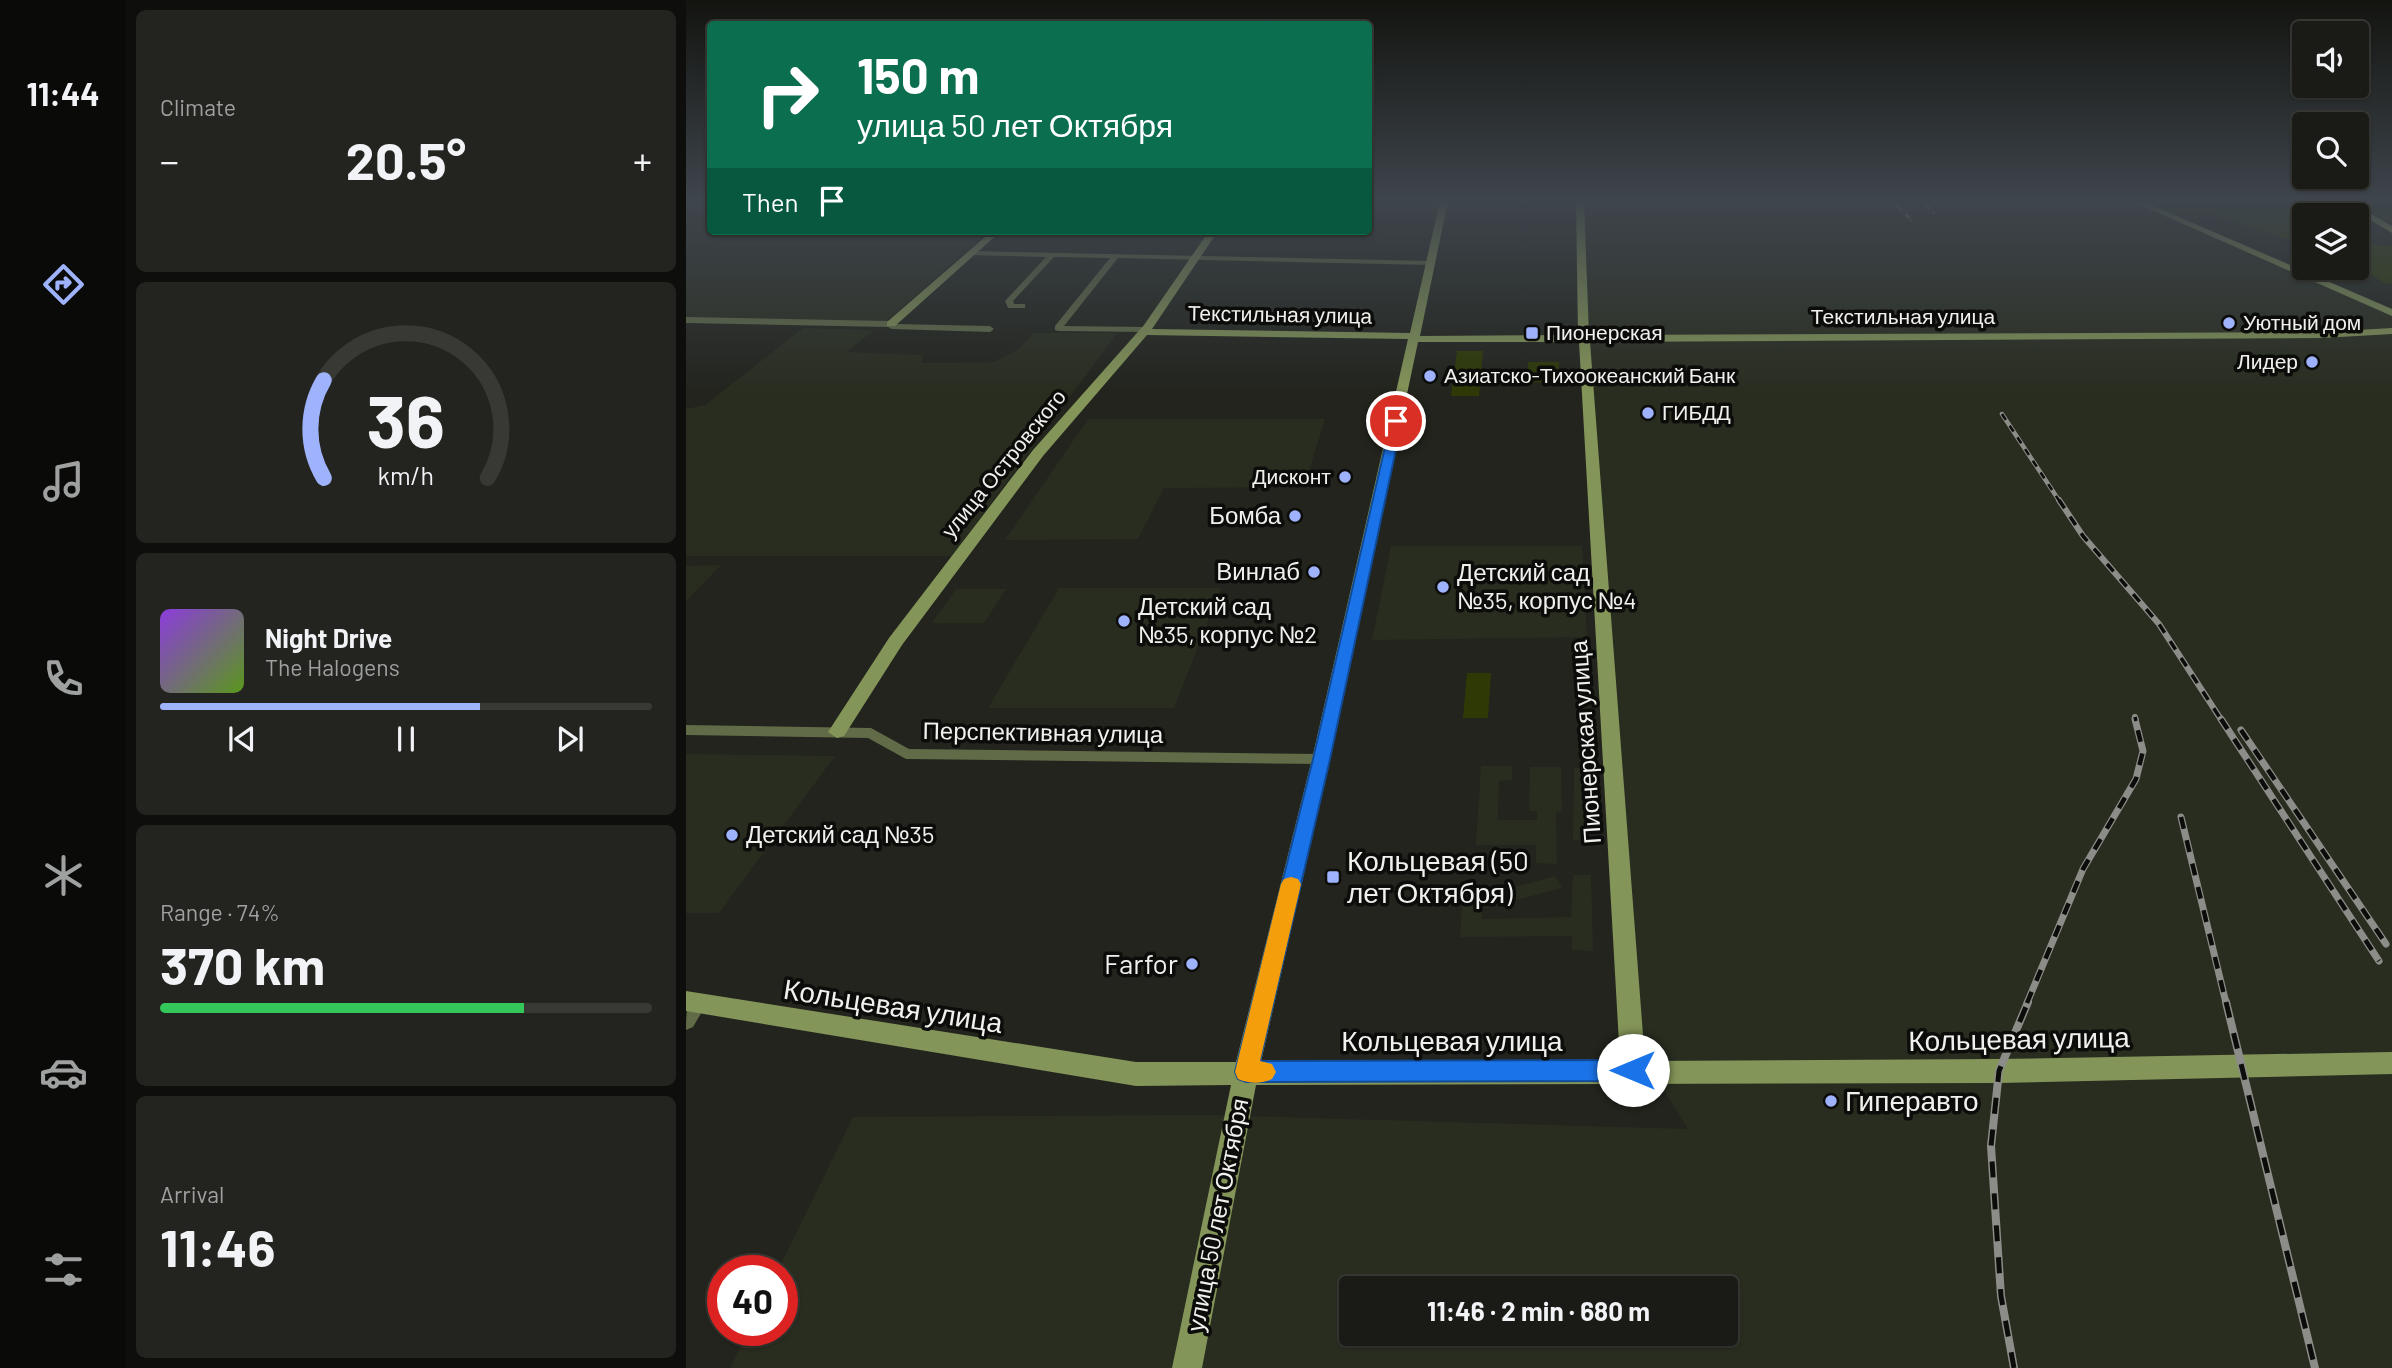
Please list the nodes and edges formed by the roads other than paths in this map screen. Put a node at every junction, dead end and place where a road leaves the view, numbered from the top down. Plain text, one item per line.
1 (958, 265) edge
2 (1044, 265) edge
3 (1109, 265) edge
4 (1192, 265) edge
5 (1431, 265) edge
6 (1582, 265) edge
7 (2281, 265) edge
8 (1021, 306) dead end
9 (2392, 313) edge
10 (686, 320) edge
11 (891, 324) junction
12 (990, 330) dead end
13 (1145, 331) junction
14 (2392, 331) edge
15 (1584, 337) junction
16 (1415, 338) junction
17 (686, 730) edge
18 (837, 732) junction
19 (1321, 759) junction
20 (690, 1008) edge
21 (2392, 1063) edge
22 (1633, 1070) junction
23 (1246, 1072) junction
24 (1187, 1368) edge

1 - 11 street
2 - 8 street
3 - 13 street, Текстильная улица
4 - 13 street, улица Островского
5 - 16 street, улица 50 лет Октября
6 - 15 street, Пионерская улица
7 - 9 street
10 - 11 street
11 - 12 street
13 - 16 street, Текстильная улица
13 - 18 street, улица Островского
14 - 15 street, Текстильная улица
15 - 16 street, Текстильная улица
15 - 22 street, Пионерская улица
16 - 19 street, улица 50 лет Октября
17 - 18 street, Перспективная улица
18 - 19 street, Перспективная улица
19 - 23 street, улица 50 лет Октября
20 - 23 street, Кольцевая улица
21 - 22 street, Кольцевая улица
22 - 23 street, Кольцевая улица
23 - 24 street, улица 50 лет Октября

